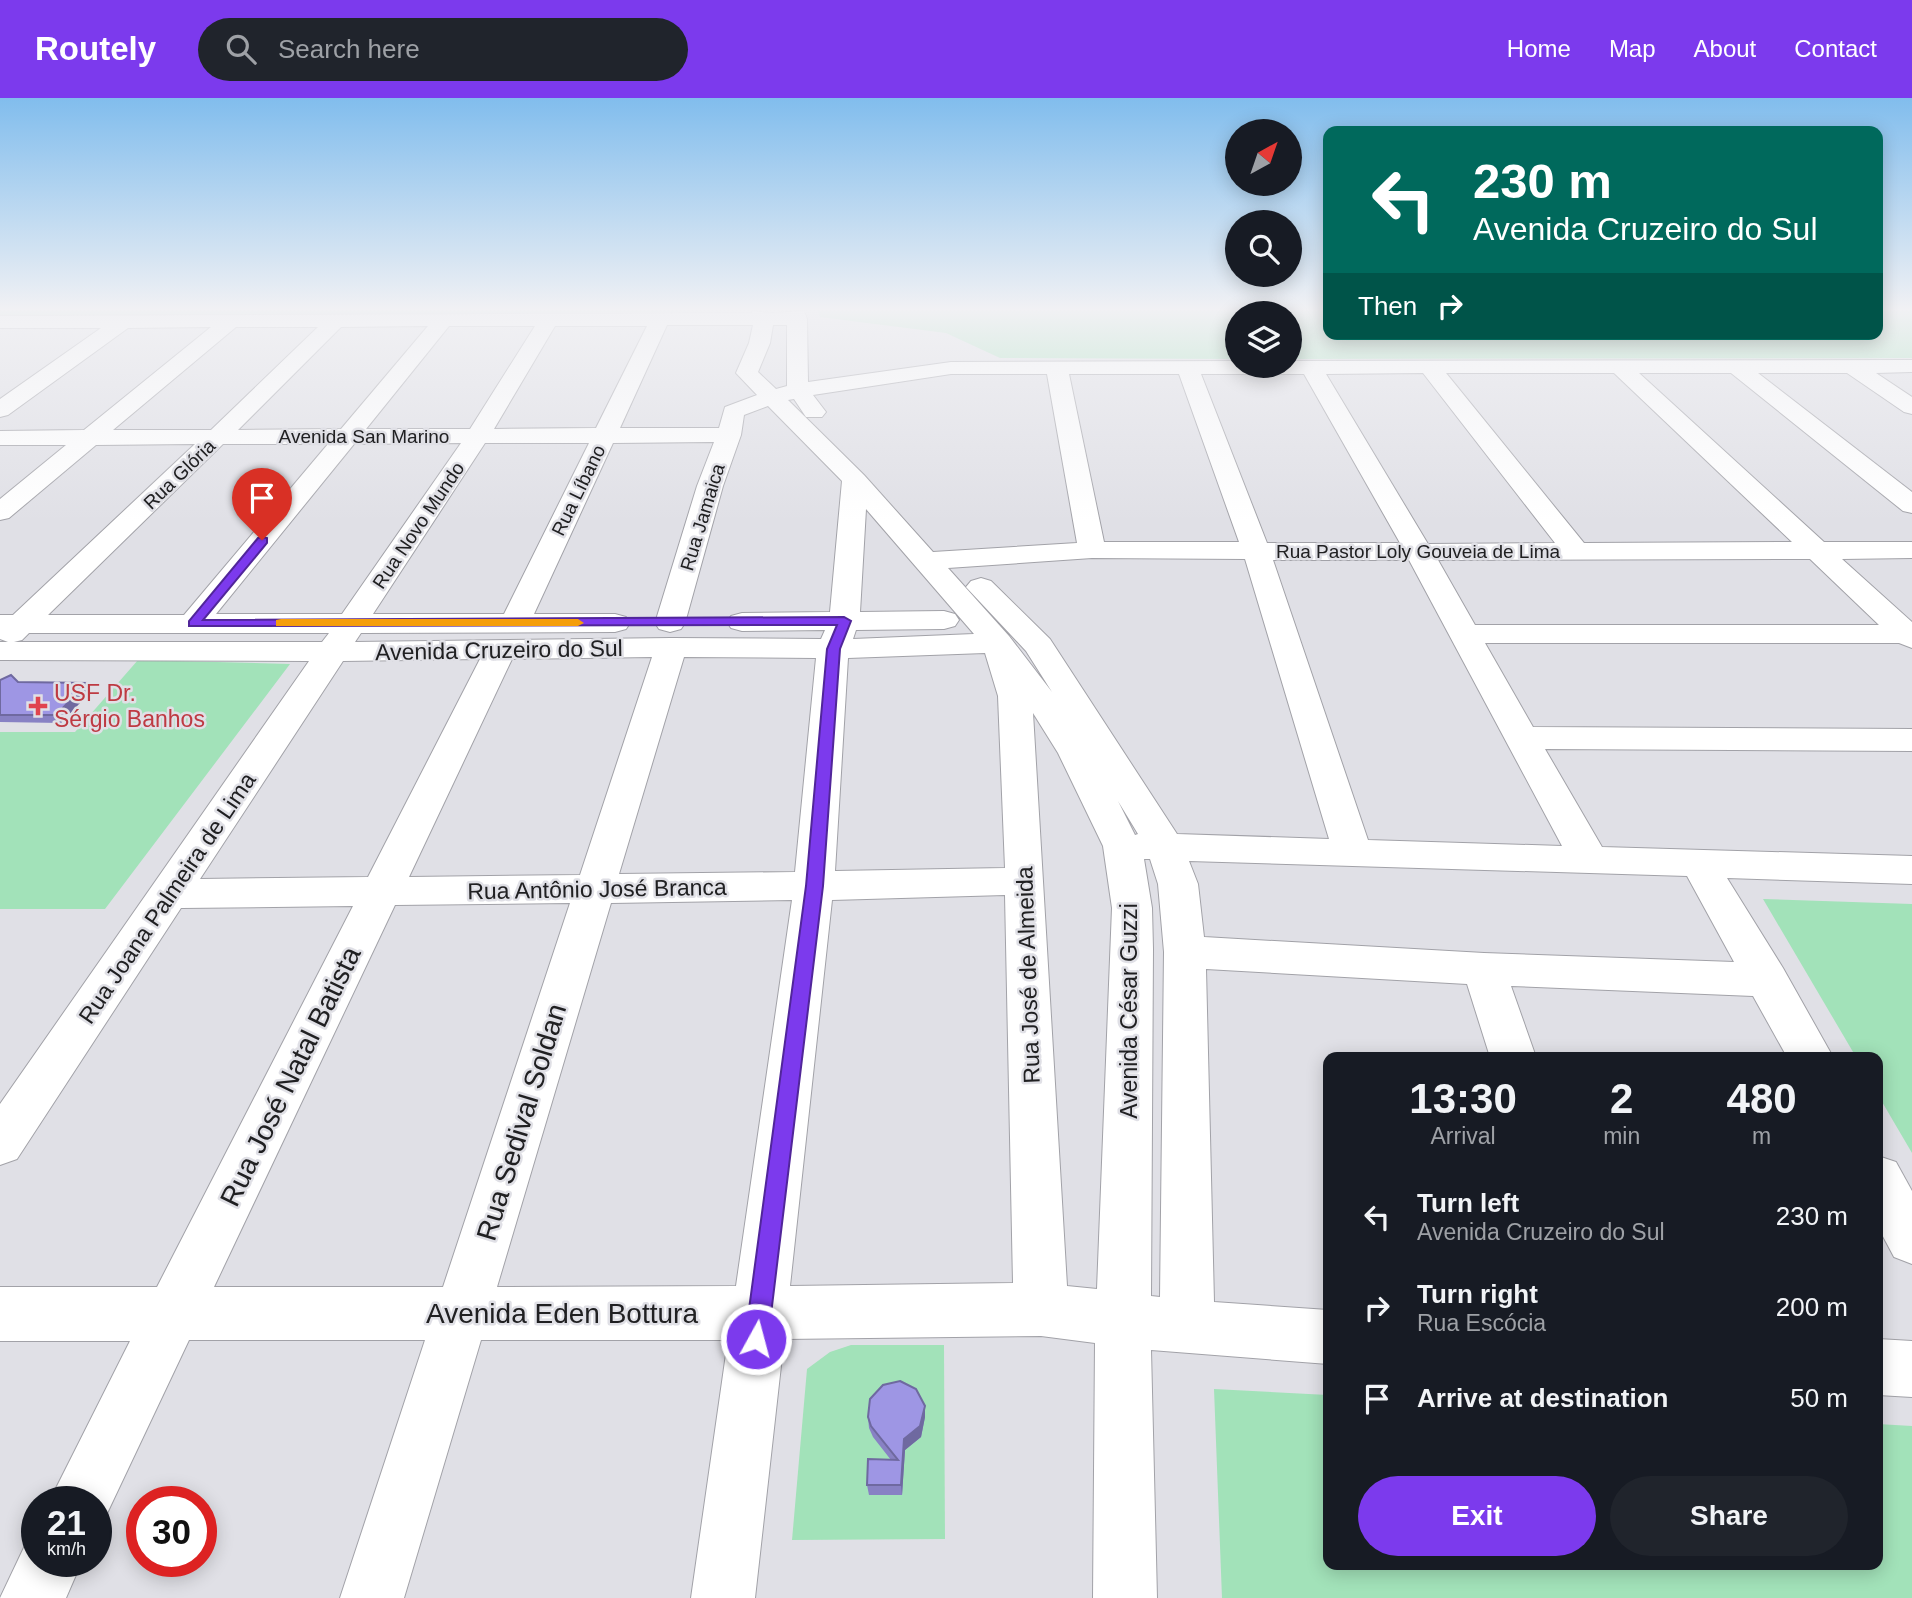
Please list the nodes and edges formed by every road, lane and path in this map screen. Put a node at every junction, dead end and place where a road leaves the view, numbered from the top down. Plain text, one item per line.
1 (40, 381) edge
2 (160, 381) edge
3 (274, 381) edge
4 (394, 381) edge
5 (512, 381) edge
6 (631, 381) edge
7 (759, 381) edge
8 (798, 381) edge
9 (834, 381) edge
10 (1060, 381) edge
11 (1193, 381) edge
12 (1320, 381) edge
13 (1441, 381) edge
14 (1635, 381) edge
15 (1755, 381) edge
16 (1874, 381) edge
17 (798, 385) junction
18 (759, 386) junction
19 (1912, 407) edge
20 (0, 410) edge
21 (731, 424) junction
22 (605, 435) junction
23 (349, 436) junction
24 (478, 436) junction
25 (93, 437) junction
26 (0, 438) edge
27 (217, 438) junction
28 (855, 480) junction
29 (1912, 505) edge
30 (0, 512) edge
31 (1092, 550) junction
32 (1816, 550) junction
33 (1912, 550) edge
34 (1256, 551) junction
35 (1576, 551) junction
36 (1419, 552) junction
37 (938, 559) junction
38 (194, 624) junction
39 (7, 631) edge
40 (988, 631) junction
41 (1464, 634) junction
42 (671, 635) junction
43 (839, 635) junction
44 (1909, 636) edge
45 (508, 637) junction
46 (343, 638) junction
47 (0, 651) edge
48 (1522, 738) junction
49 (1912, 740) edge
50 (1122, 846) junction
51 (1165, 846) junction
52 (1352, 851) junction
53 (1589, 859) junction
54 (1699, 863) junction
55 (1912, 870) edge
56 (1025, 881) junction
57 (814, 886) junction
58 (594, 889) junction
59 (381, 892) junction
60 (169, 894) junction
61 (1185, 952) junction
62 (1484, 969) junction
63 (1768, 981) junction
64 (1511, 1052) edge
65 (1807, 1052) edge
66 (0, 1144) edge
67 (1883, 1187) edge
68 (1912, 1240) edge
69 (1041, 1308) junction
70 (760, 1313) junction
71 (0, 1314) edge
72 (173, 1314) junction
73 (461, 1314) junction
74 (1123, 1321) junction
75 (1186, 1328) junction
76 (1323, 1337) edge
77 (1883, 1367) edge
78 (1912, 1369) edge
79 (88, 1486) edge
80 (42, 1577) edge
81 (32, 1598) edge
82 (372, 1598) edge
83 (723, 1598) edge
84 (1125, 1598) edge

1 - 20 street
2 - 25 street
3 - 27 street, Rua Glória
4 - 23 street
5 - 24 street, Rua Novo Mundo
6 - 22 street, Rua Líbano
7 - 18 street
8 - 17 street
9 - 17 street
10 - 31 street
11 - 34 street
12 - 36 street
13 - 35 street
14 - 32 street
15 - 29 street
16 - 19 street
17 - 18 street
17 - 37 street, Avenida César Guzzi
18 - 21 street, Rua Jamaica
18 - 21 street
18 - 28 street, Avenida César Guzzi
21 - 22 street, Avenida San Marino
21 - 42 street, Rua Jamaica
22 - 24 street, Avenida San Marino
22 - 45 street, Rua Líbano
23 - 24 street, Avenida San Marino
23 - 27 street, Avenida San Marino
23 - 38 street
24 - 46 street, Rua Novo Mundo
25 - 26 street, Avenida San Marino
25 - 27 street, Avenida San Marino
25 - 30 street
27 - 39 street, Rua Glória
28 - 37 street, Avenida César Guzzi
28 - 43 street
31 - 34 street, Rua Pastor Loly Gouveia de Lima
31 - 37 street, Rua Pastor Loly Gouveia de Lima
32 - 33 street, Rua Pastor Loly Gouveia de Lima
32 - 35 street, Rua Pastor Loly Gouveia de Lima
32 - 44 street
34 - 36 street, Rua Pastor Loly Gouveia de Lima
34 - 52 street
35 - 36 street, Rua Pastor Loly Gouveia de Lima
36 - 41 street
37 - 40 street, Avenida César Guzzi
37 - 51 street
38 - 39 street, Avenida Cruzeiro do Sul
38 - 46 street, Avenida Cruzeiro do Sul
40 - 43 street, Avenida Cruzeiro do Sul
40 - 50 street, Avenida César Guzzi
40 - 56 street, Rua José de Almeida
41 - 44 street
41 - 48 street
42 - 43 street, Avenida Cruzeiro do Sul
42 - 45 street, Avenida Cruzeiro do Sul
42 - 58 street, Rua Sedival Soldan
43 - 57 street
45 - 46 street, Avenida Cruzeiro do Sul
45 - 59 street, Rua José Natal Batista
46 - 47 street, Avenida Cruzeiro do Sul
46 - 60 street, Rua Joana Palmeira de Lima
48 - 49 street
48 - 53 street
50 - 51 street
50 - 74 street, Avenida César Guzzi
51 - 52 street
51 - 61 street
52 - 53 street
53 - 54 street
54 - 55 street
54 - 63 street
56 - 57 street, Rua Antônio José Branca
56 - 69 street, Rua José de Almeida
57 - 58 street, Rua Antônio José Branca
57 - 70 street
58 - 59 street, Rua Antônio José Branca
58 - 73 street, Rua Sedival Soldan
59 - 60 street, Rua Antônio José Branca
59 - 72 street, Rua José Natal Batista
60 - 66 street, Rua Joana Palmeira de Lima
61 - 62 street
61 - 75 street
62 - 63 street
62 - 64 street
63 - 65 street
67 - 68 street
69 - 70 street, Avenida Eden Bottura
69 - 74 street, Avenida Eden Bottura
70 - 73 street, Avenida Eden Bottura
70 - 83 street
71 - 72 street, Avenida Eden Bottura
72 - 73 street, Avenida Eden Bottura
72 - 79 street, Rua José Natal Batista
73 - 82 street, Rua Sedival Soldan
74 - 75 street, Avenida Eden Bottura
74 - 84 street, Avenida César Guzzi
75 - 76 street, Avenida Eden Bottura
77 - 78 street
80 - 81 street

